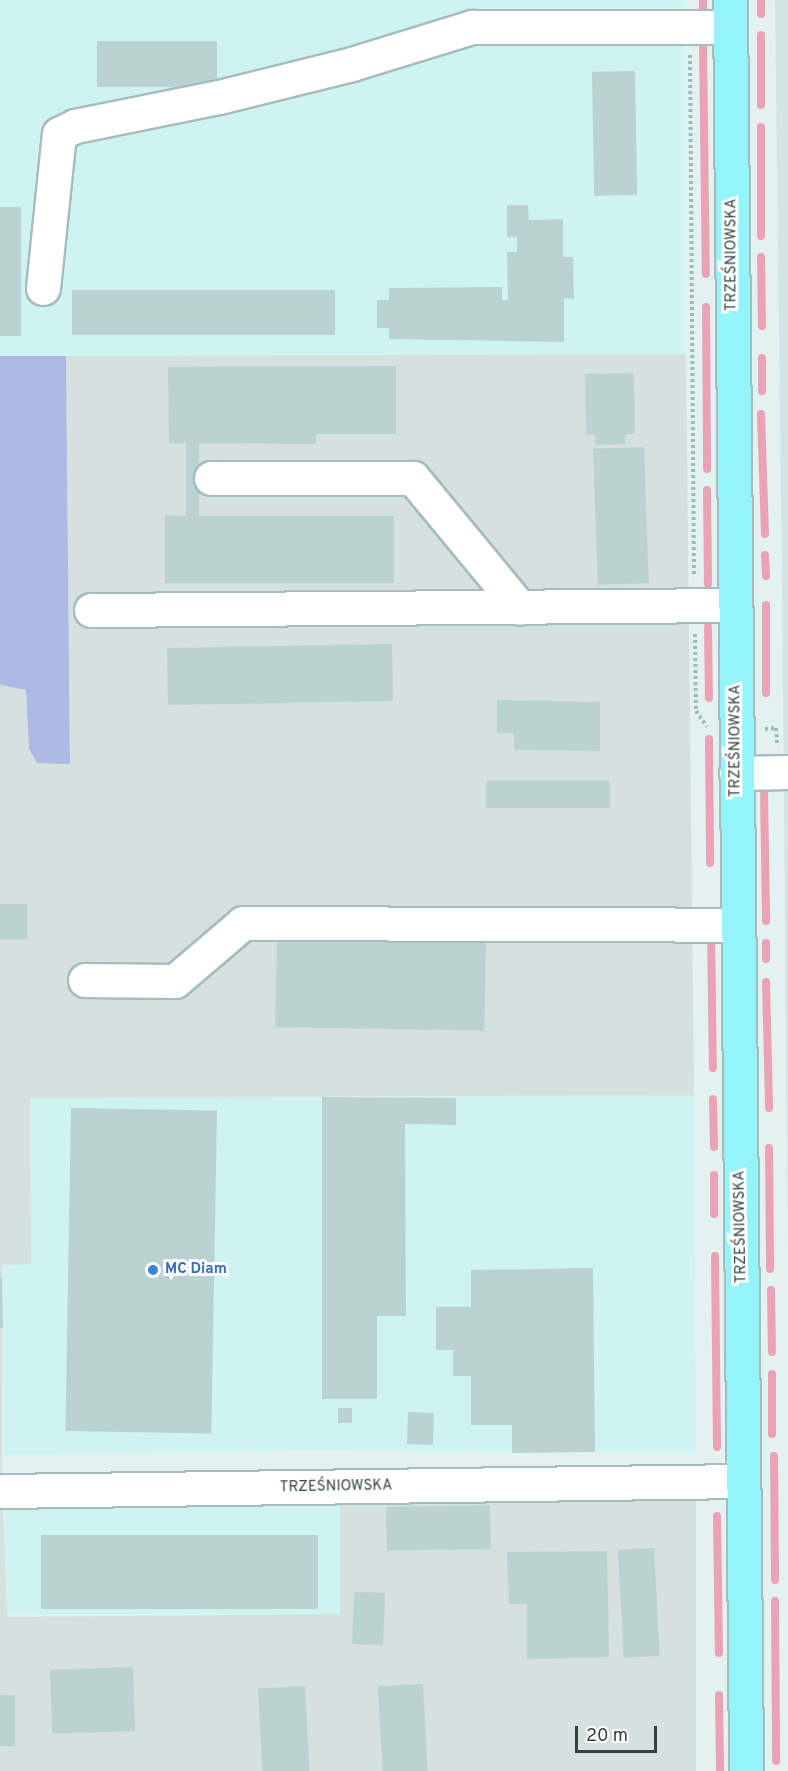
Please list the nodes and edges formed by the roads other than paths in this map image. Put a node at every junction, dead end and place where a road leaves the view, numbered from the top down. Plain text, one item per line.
1 (730, 14) edge
2 (43, 288) dead end
3 (211, 478) dead end
4 (735, 605) junction
5 (520, 608) junction
6 (91, 610) dead end
7 (788, 772) edge
8 (736, 773) junction
9 (738, 925) junction
10 (85, 980) dead end
11 (743, 1481) junction
12 (0, 1491) edge
13 (746, 1771) edge

1 - 2 street
1 - 4 main road, TRZEŚNIOWSKA
3 - 5 street
4 - 5 street
4 - 8 main road, TRZEŚNIOWSKA
5 - 6 street
7 - 8 street
8 - 9 main road, TRZEŚNIOWSKA
9 - 10 street
9 - 11 main road, TRZEŚNIOWSKA
11 - 12 street, TRZEŚNIOWSKA
11 - 13 main road, TRZEŚNIOWSKA

